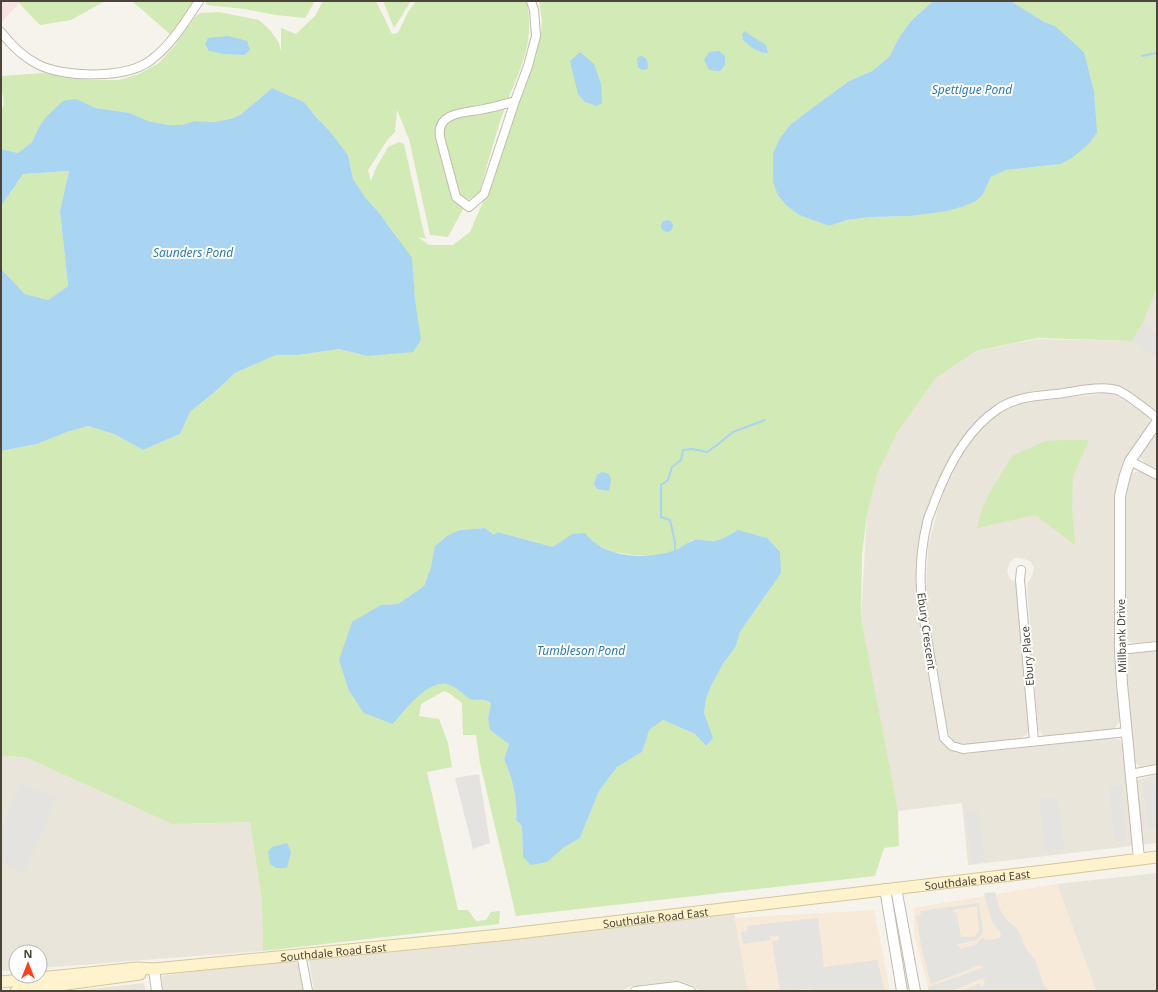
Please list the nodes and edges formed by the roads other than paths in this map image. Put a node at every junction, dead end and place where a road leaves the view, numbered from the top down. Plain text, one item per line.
1 (199, 1) edge
2 (531, 1) edge
3 (1, 32) edge
4 (515, 101) junction
5 (1157, 418) edge
6 (1157, 422) edge
7 (1130, 461) junction
8 (1157, 475) edge
9 (1021, 570) dead end
10 (1157, 646) edge
11 (1120, 650) junction
12 (1127, 732) junction
13 (1034, 741) junction
14 (1157, 769) edge
15 (1131, 774) junction
16 (1157, 857) edge
17 (1139, 859) junction
18 (896, 888) junction
19 (885, 889) junction
20 (301, 954) junction
21 (154, 969) junction
22 (1, 982) edge
23 (16, 991) edge
24 (158, 991) edge
25 (308, 991) edge
26 (635, 991) edge
27 (691, 991) edge
28 (902, 991) edge
29 (916, 991) edge

1 - 3 street
2 - 4 street
4 - 4 street
5 - 13 street, Ebury Crescent
6 - 7 street, Millbank Drive
7 - 8 street
7 - 11 street, Millbank Drive
9 - 13 street, Ebury Place
10 - 11 street
11 - 12 street, Millbank Drive
12 - 13 street, Ebury Crescent
12 - 15 street, Millbank Drive
14 - 15 street
15 - 17 street, Millbank Drive
16 - 17 main road, Southdale Road East
17 - 18 main road, Southdale Road East
18 - 19 main road, Southdale Road East
18 - 29 street
19 - 20 main road, Southdale Road East
19 - 28 street
20 - 21 main road, Southdale Road East
20 - 25 street
21 - 22 main road, Southdale Road East
21 - 23 main road, Southdale Road East
21 - 24 street
26 - 27 street

